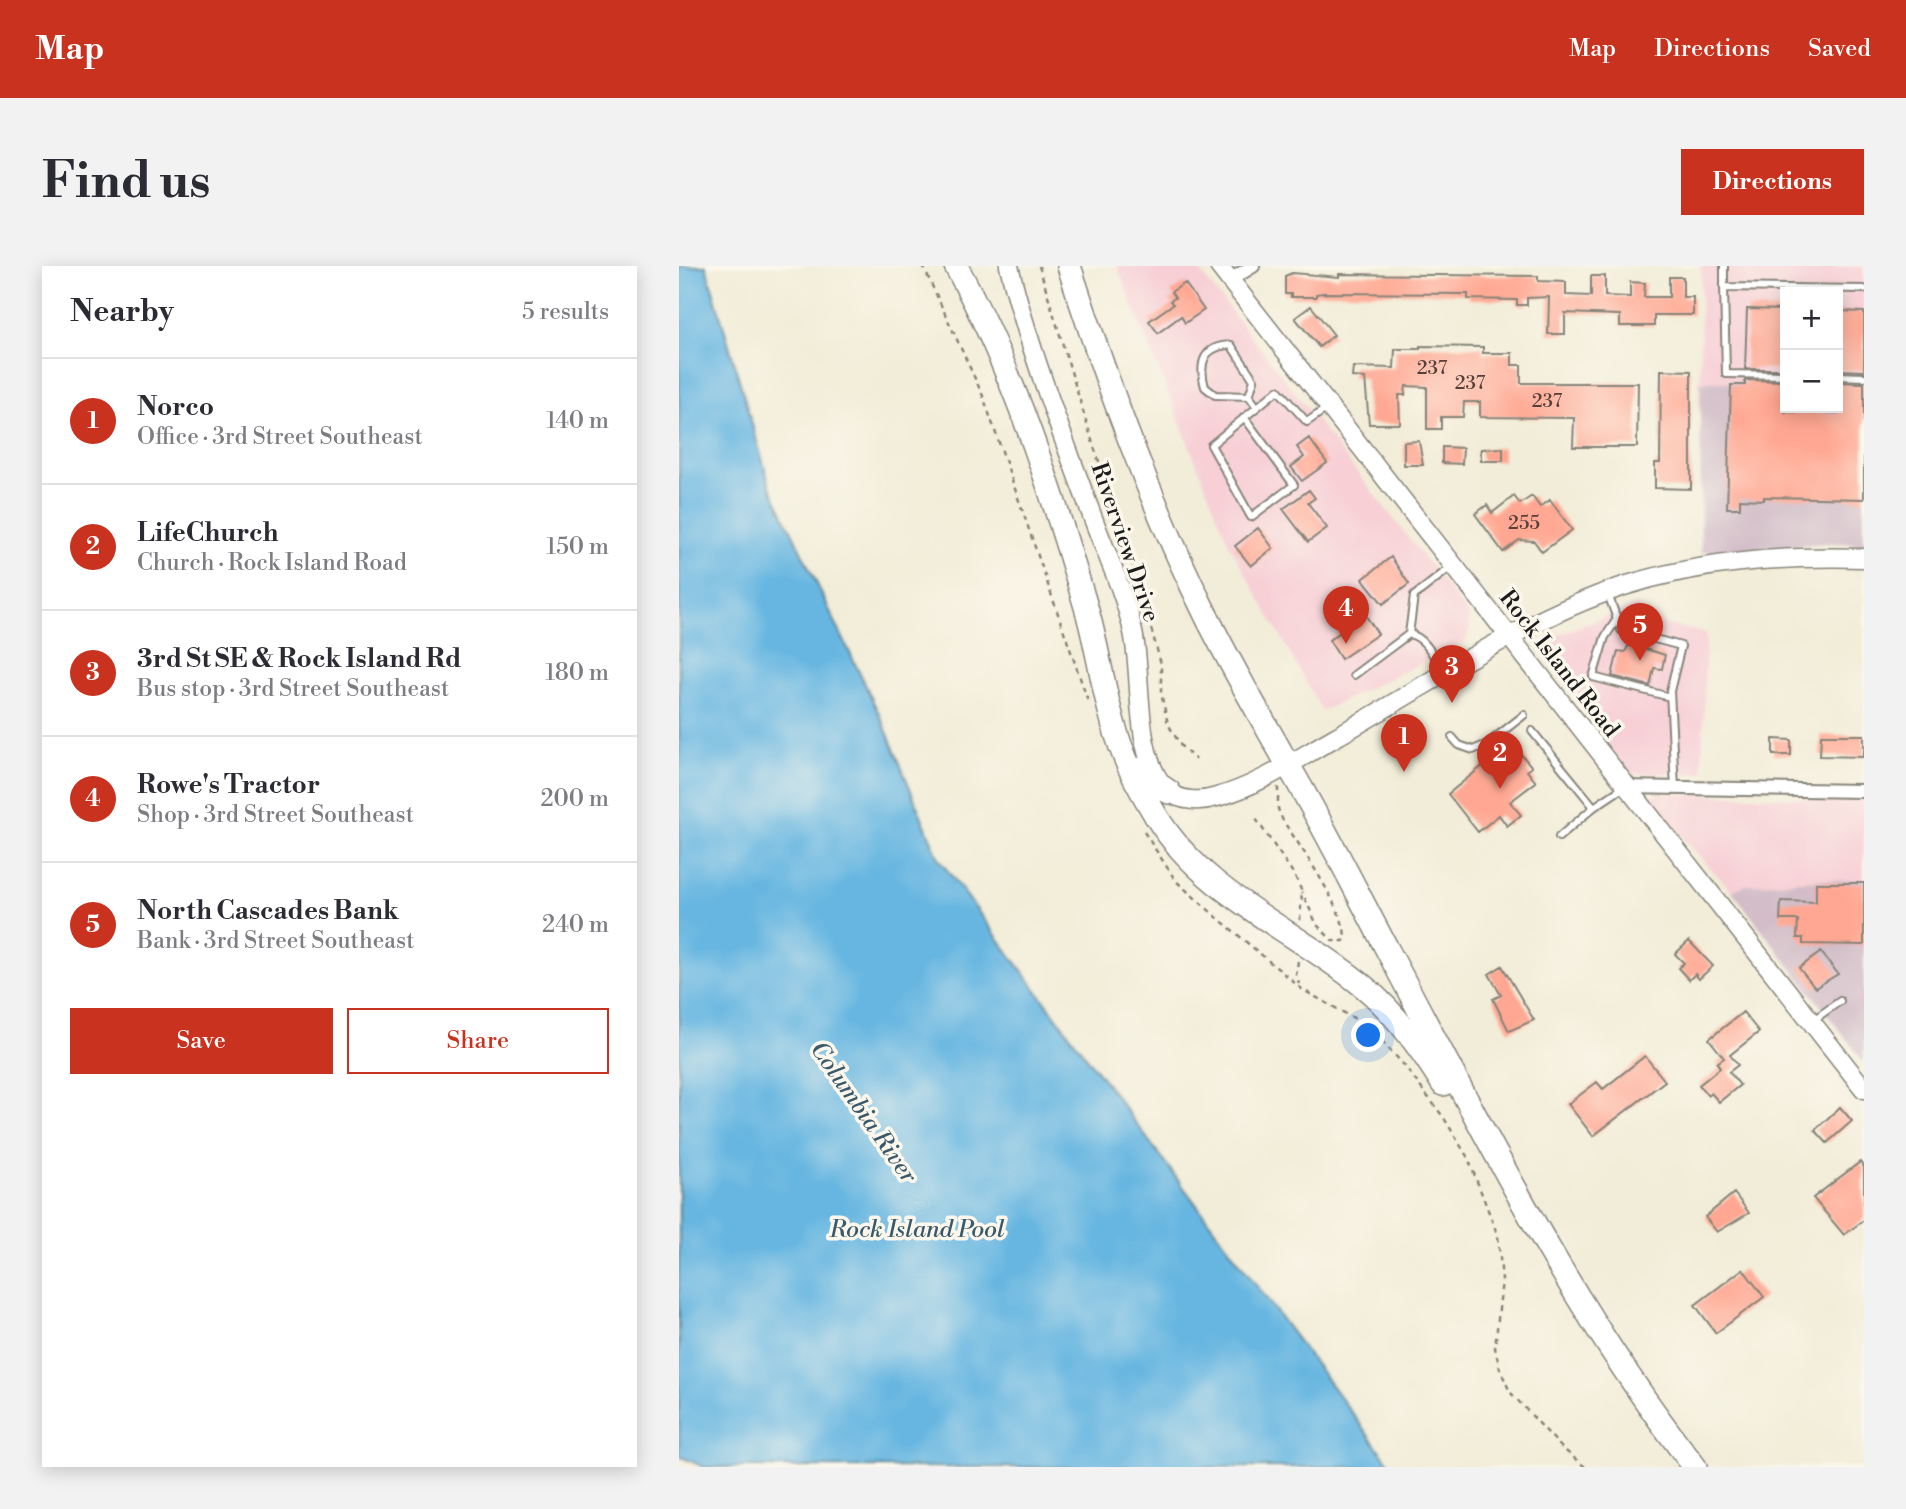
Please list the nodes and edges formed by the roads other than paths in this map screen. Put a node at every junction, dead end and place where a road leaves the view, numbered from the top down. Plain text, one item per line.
1 (956, 266) edge
2 (1009, 266) edge
3 (1069, 266) edge
4 (1253, 266) edge
5 (1724, 266) edge
6 (1224, 273) edge
7 (1724, 287) junction
8 (1864, 289) edge
9 (1780, 375) edge
10 (1843, 376) edge
11 (1864, 377) edge
12 (1249, 396) junction
13 (1257, 407) junction
14 (1328, 407) junction
15 (1244, 417) junction
16 (1864, 558) edge
17 (1452, 565) junction
18 (1608, 592) junction
19 (1617, 619) junction
20 (1409, 634) junction
21 (1509, 637) junction
22 (1445, 674) junction
23 (1354, 675) dead end
24 (1670, 698) junction
25 (1524, 715) dead end
26 (1532, 731) dead end
27 (1452, 737) dead end
28 (1125, 756) junction
29 (1288, 764) junction
30 (1624, 787) junction
31 (1675, 788) junction
32 (1864, 791) edge
33 (1169, 792) junction
34 (1594, 807) junction
35 (1559, 836) dead end
36 (1840, 1001) dead end
37 (1810, 1022) junction
38 (1864, 1089) edge
39 (1547, 1246) junction
40 (1695, 1467) edge

1 - 28 highway
2 - 33 main road, Riverview Drive
3 - 29 highway
4 - 6 street
5 - 7 lane
6 - 14 main road, Rock Island Road
7 - 8 lane
7 - 9 lane
10 - 11 lane
12 - 12 lane
12 - 13 lane
13 - 14 lane
13 - 15 lane
14 - 17 main road, Rock Island Road
15 - 15 lane
16 - 18 main road
17 - 20 lane
17 - 21 main road, Rock Island Road
18 - 19 lane
18 - 21 main road
19 - 24 lane
19 - 24 lane
20 - 22 lane
20 - 23 lane
21 - 22 main road
21 - 30 main road, Rock Island Road
22 - 29 main road
24 - 31 lane
25 - 27 lane
26 - 34 lane
28 - 33 highway
28 - 39 highway
29 - 33 main road
29 - 39 highway
30 - 31 street
30 - 34 lane
30 - 37 main road, Rock Island Road
31 - 32 street
34 - 35 lane
36 - 37 lane
37 - 38 main road, Rock Island Road
39 - 40 highway

